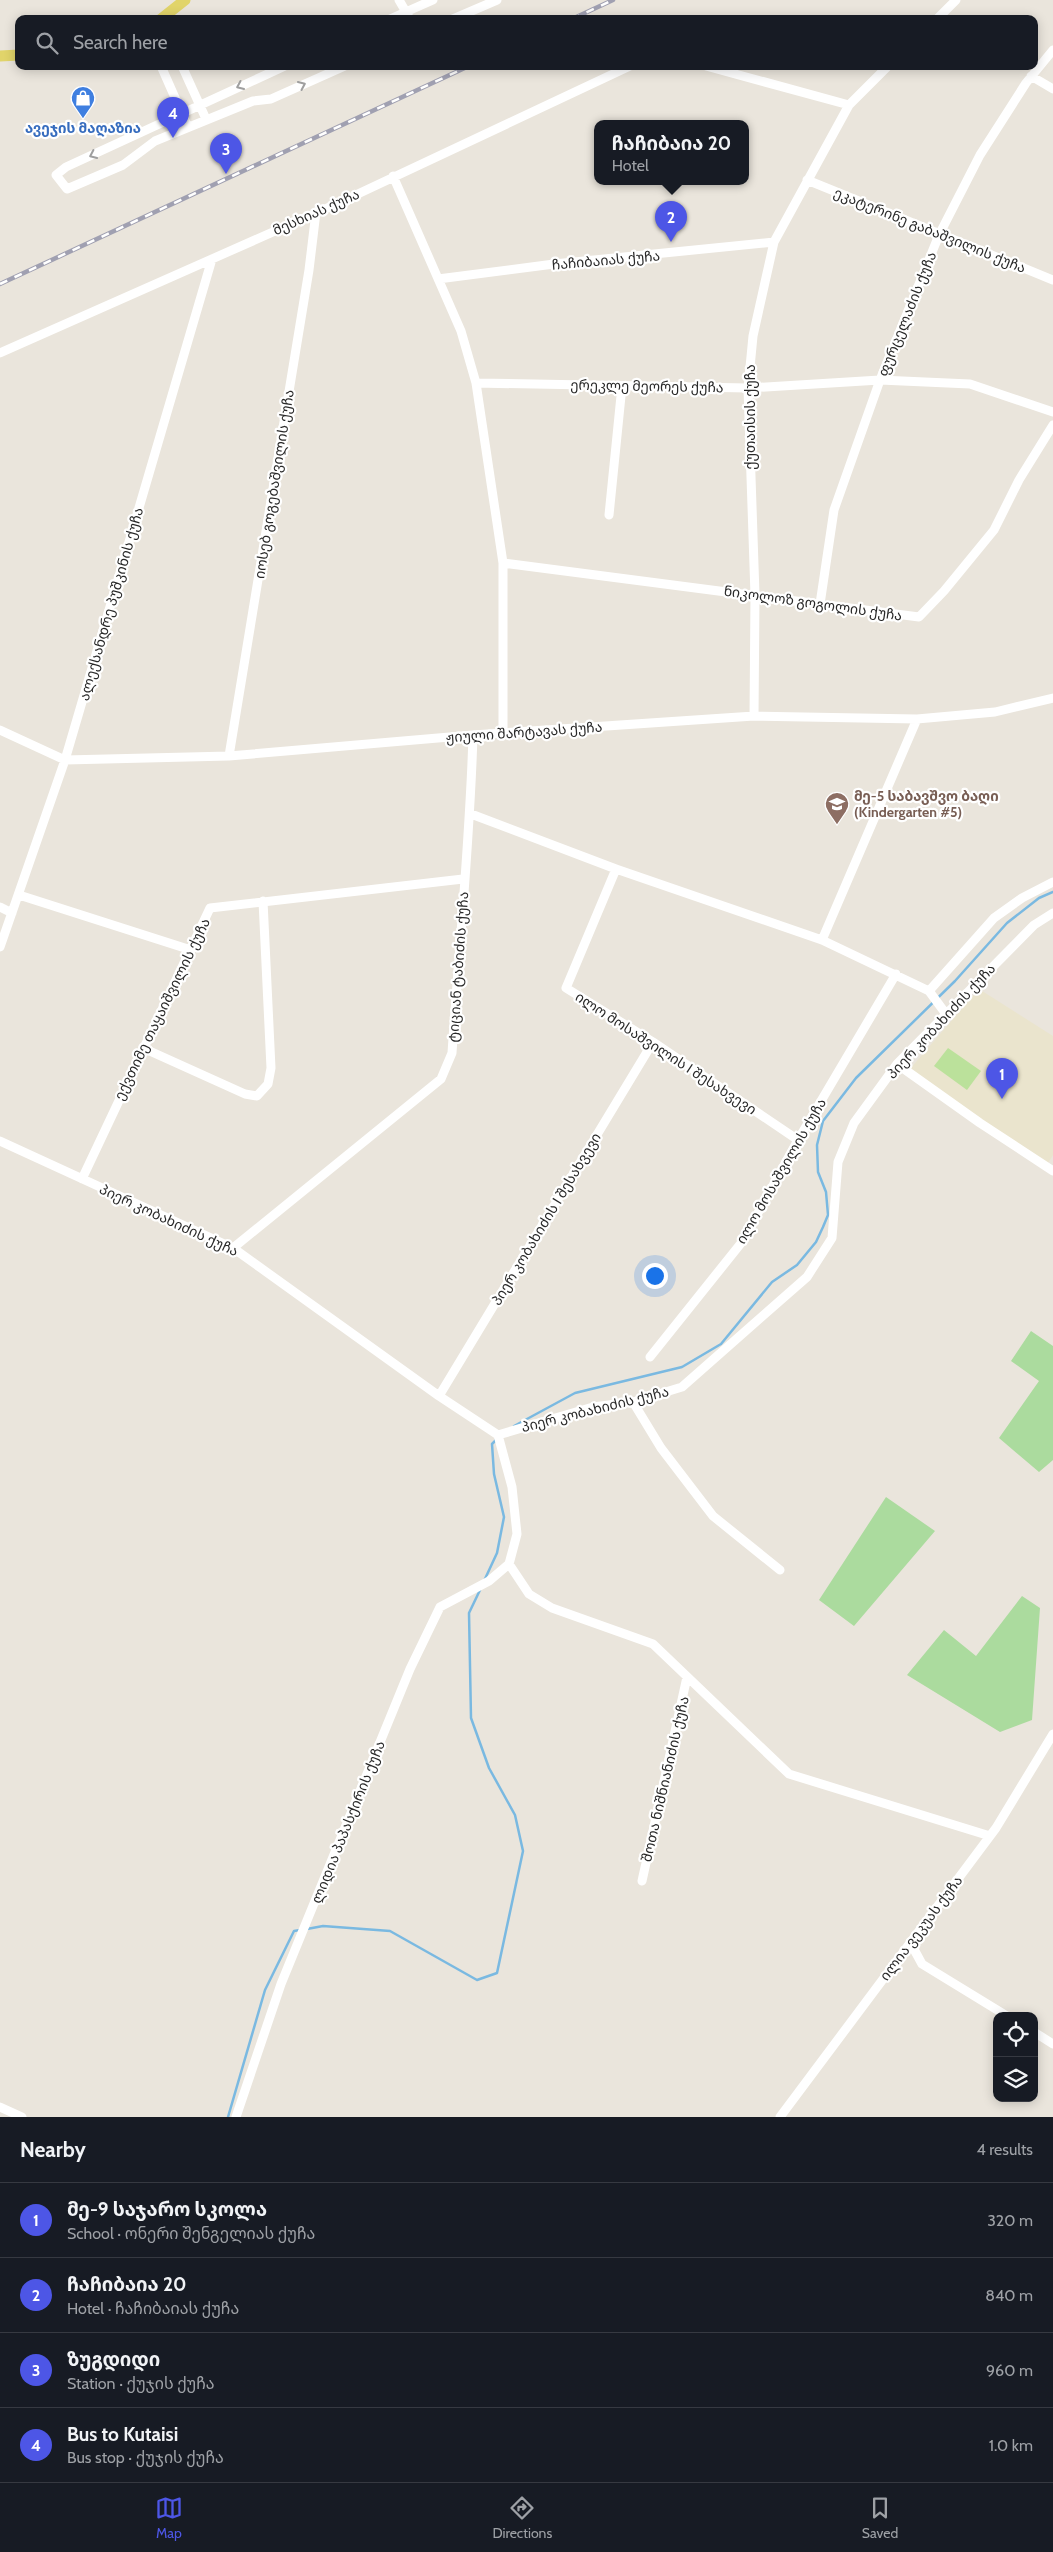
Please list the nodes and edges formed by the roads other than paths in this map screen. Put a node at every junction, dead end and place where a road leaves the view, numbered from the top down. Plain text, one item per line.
1 (186, 0) edge
2 (399, 0) edge
3 (433, 0) edge
4 (497, 0) edge
5 (956, 0) edge
6 (166, 15) edge
7 (408, 15) edge
8 (462, 15) edge
9 (941, 15) edge
10 (1053, 50) edge
11 (15, 55) edge
12 (0, 56) edge
13 (1038, 68) edge
14 (163, 70) edge
15 (184, 70) edge
16 (275, 70) edge
17 (336, 70) edge
18 (621, 70) edge
19 (721, 70) edge
20 (884, 70) edge
21 (1036, 70) edge
22 (1031, 76) junction
23 (1053, 89) edge
24 (200, 104) junction
25 (849, 105) junction
26 (182, 113) junction
27 (206, 119) junction
28 (188, 127) junction
29 (393, 176) junction
30 (807, 180) junction
31 (316, 212) junction
32 (939, 235) junction
33 (774, 242) junction
34 (212, 259) junction
35 (438, 278) junction
36 (1053, 280) edge
37 (2, 352) edge
38 (0, 361) edge
39 (880, 380) junction
40 (476, 383) junction
41 (622, 386) junction
42 (748, 388) junction
43 (1053, 412) edge
44 (1053, 425) edge
45 (609, 515) dead end
46 (503, 563) junction
47 (755, 595) junction
48 (820, 604) junction
49 (1053, 698) edge
50 (754, 716) junction
51 (917, 719) junction
52 (0, 730) edge
53 (503, 733) junction
54 (473, 735) junction
55 (229, 756) junction
56 (65, 760) junction
57 (470, 814) junction
58 (616, 869) junction
59 (464, 879) junction
60 (1053, 882) edge
61 (19, 895) junction
62 (263, 901) junction
63 (0, 907) edge
64 (12, 913) junction
65 (1053, 913) edge
66 (822, 940) junction
67 (0, 947) edge
68 (190, 950) junction
69 (896, 974) junction
70 (930, 992) junction
71 (946, 1014) junction
72 (653, 1042) junction
73 (142, 1048) junction
74 (896, 1064) junction
75 (798, 1140) junction
76 (0, 1141) edge
77 (1053, 1171) edge
78 (82, 1179) junction
79 (233, 1248) junction
80 (650, 1357) dead end
81 (439, 1396) junction
82 (633, 1402) junction
83 (498, 1435) junction
84 (509, 1564) junction
85 (780, 1570) dead end
86 (687, 1677) junction
87 (1053, 1734) edge
88 (990, 1836) junction
89 (642, 1881) dead end
90 (910, 1942) junction
91 (1000, 2012) edge
92 (1038, 2035) edge
93 (1053, 2044) edge
94 (0, 2107) edge
95 (22, 2117) edge
96 (236, 2117) edge
97 (780, 2117) edge

1 - 6 main road
2 - 7 street
3 - 7 street
4 - 8 street
5 - 9 street
10 - 13 street, ფურცელაძის ქუჩა
11 - 12 main road
14 - 26 street
15 - 24 street
16 -> 24 street
27 -> 17 street
18 - 29 street, მესხიას ქუჩა
19 - 25 street
20 - 25 street, ქუთაისის ქუჩა
21 - 22 street, ფურცელაძის ქუჩა
22 - 23 street
22 - 32 street, ფურცელაძის ქუჩა
24 - 26 street
24 - 27 street
25 - 30 street, ქუთაისის ქუჩა
26 - 28 street
26 -> 28 street
27 - 28 street
29 - 31 street, მესხიას ქუჩა
29 - 35 street
30 - 32 street, ეკატერინე გაბაშვილის ქუჩა
30 - 33 street, ქუთაისის ქუჩა
31 - 34 street, მესხიას ქუჩა
31 - 55 street, იოსებ გოგებაშვილის ქუჩა
32 - 36 street, ეკატერინე გაბაშვილის ქუჩა
32 - 39 street, ფურცელაძის ქუჩა
33 - 35 street, ჩაჩიბაიას ქუჩა
33 - 42 street, ქუთაისის ქუჩა
34 - 37 street, მესხიას ქუჩა
34 - 56 street, ალექსანდრე პუშკინის ქუჩა
35 - 40 street
37 - 38 street
39 - 42 street, ერეკლე მეორეს ქუჩა
39 - 43 street, ერეკლე მეორეს ქუჩა
39 - 48 street, ფურცელაძის ქუჩა
40 - 41 street, ერეკლე მეორეს ქუჩა
40 - 46 street
41 - 42 street, ერეკლე მეორეს ქუჩა
41 - 45 street
42 - 47 street, ქუთაისის ქუჩა
44 - 48 street, ნიკოლოზ გოგოლის ქუჩა
46 - 47 street, ნიკოლოზ გოგოლის ქუჩა
46 - 53 street
47 - 48 street, ნიკოლოზ გოგოლის ქუჩა
47 - 50 street, ქუთაისის ქუჩა
49 - 51 street, ჟიული შარტავას ქუჩა
50 - 51 street, ჟიული შარტავას ქუჩა
50 - 53 street, ჟიული შარტავას ქუჩა
51 - 66 street
52 - 56 street, ჟიული შარტავას ქუჩა
53 - 54 street, ჟიული შარტავას ქუჩა
54 - 55 street, ჟიული შარტავას ქუჩა
54 - 57 street, ტიციან ტაბიძის ქუჩა
55 - 56 street, ჟიული შარტავას ქუჩა
56 - 61 street, ალექსანდრე პუშკინის ქუჩა
57 - 58 street
57 - 59 street, ტიციან ტაბიძის ქუჩა
58 - 66 street
58 - 72 street, ილო მოსაშვილის I შესახვევი
59 - 62 street, ექვთიმე თაყაიშვილის ქუჩა
59 - 79 street, ტიციან ტაბიძის ქუჩა
60 - 70 street
61 - 64 street, ალექსანდრე პუშკინის ქუჩა
61 - 68 street
62 - 68 street, ექვთიმე თაყაიშვილის ქუჩა
62 - 73 street
63 - 64 street
64 - 67 street, ალექსანდრე პუშკინის ქუჩა
65 - 71 street, პიერ კობახიძის ქუჩა
66 - 69 street
68 - 73 street, ექვთიმე თაყაიშვილის ქუჩა
69 - 70 street
69 - 75 street, ილო მოსაშვილის ქუჩა
70 - 71 street
71 - 74 street, პიერ კობახიძის ქუჩა
72 - 75 street, ილო მოსაშვილის I შესახვევი
72 - 81 street, პიერ კობახიძის I შესახვევი
73 - 78 street, ექვთიმე თაყაიშვილის ქუჩა
74 - 77 street
74 - 82 street, პიერ კობახიძის ქუჩა
75 - 80 street, ილო მოსაშვილის ქუჩა
76 - 78 street, პიერ კობახიძის ქუჩა
78 - 79 street, პიერ კობახიძის ქუჩა
79 - 81 street, პიერ კობახიძის ქუჩა
81 - 83 street, პიერ კობახიძის ქუჩა
82 - 83 street, პიერ კობახიძის ქუჩა
82 - 85 street
83 - 84 street
84 - 86 street
84 - 96 street, ლიდია პაპასქირის ქუჩა
86 - 88 street
86 - 89 street, შოთა ნიშნიანიძის ქუჩა
87 - 88 street, ილია ვეკუას ქუჩა
88 - 90 street, ილია ვეკუას ქუჩა
90 - 91 street
90 - 97 street, ილია ვეკუას ქუჩა
92 - 93 street
94 - 95 street

